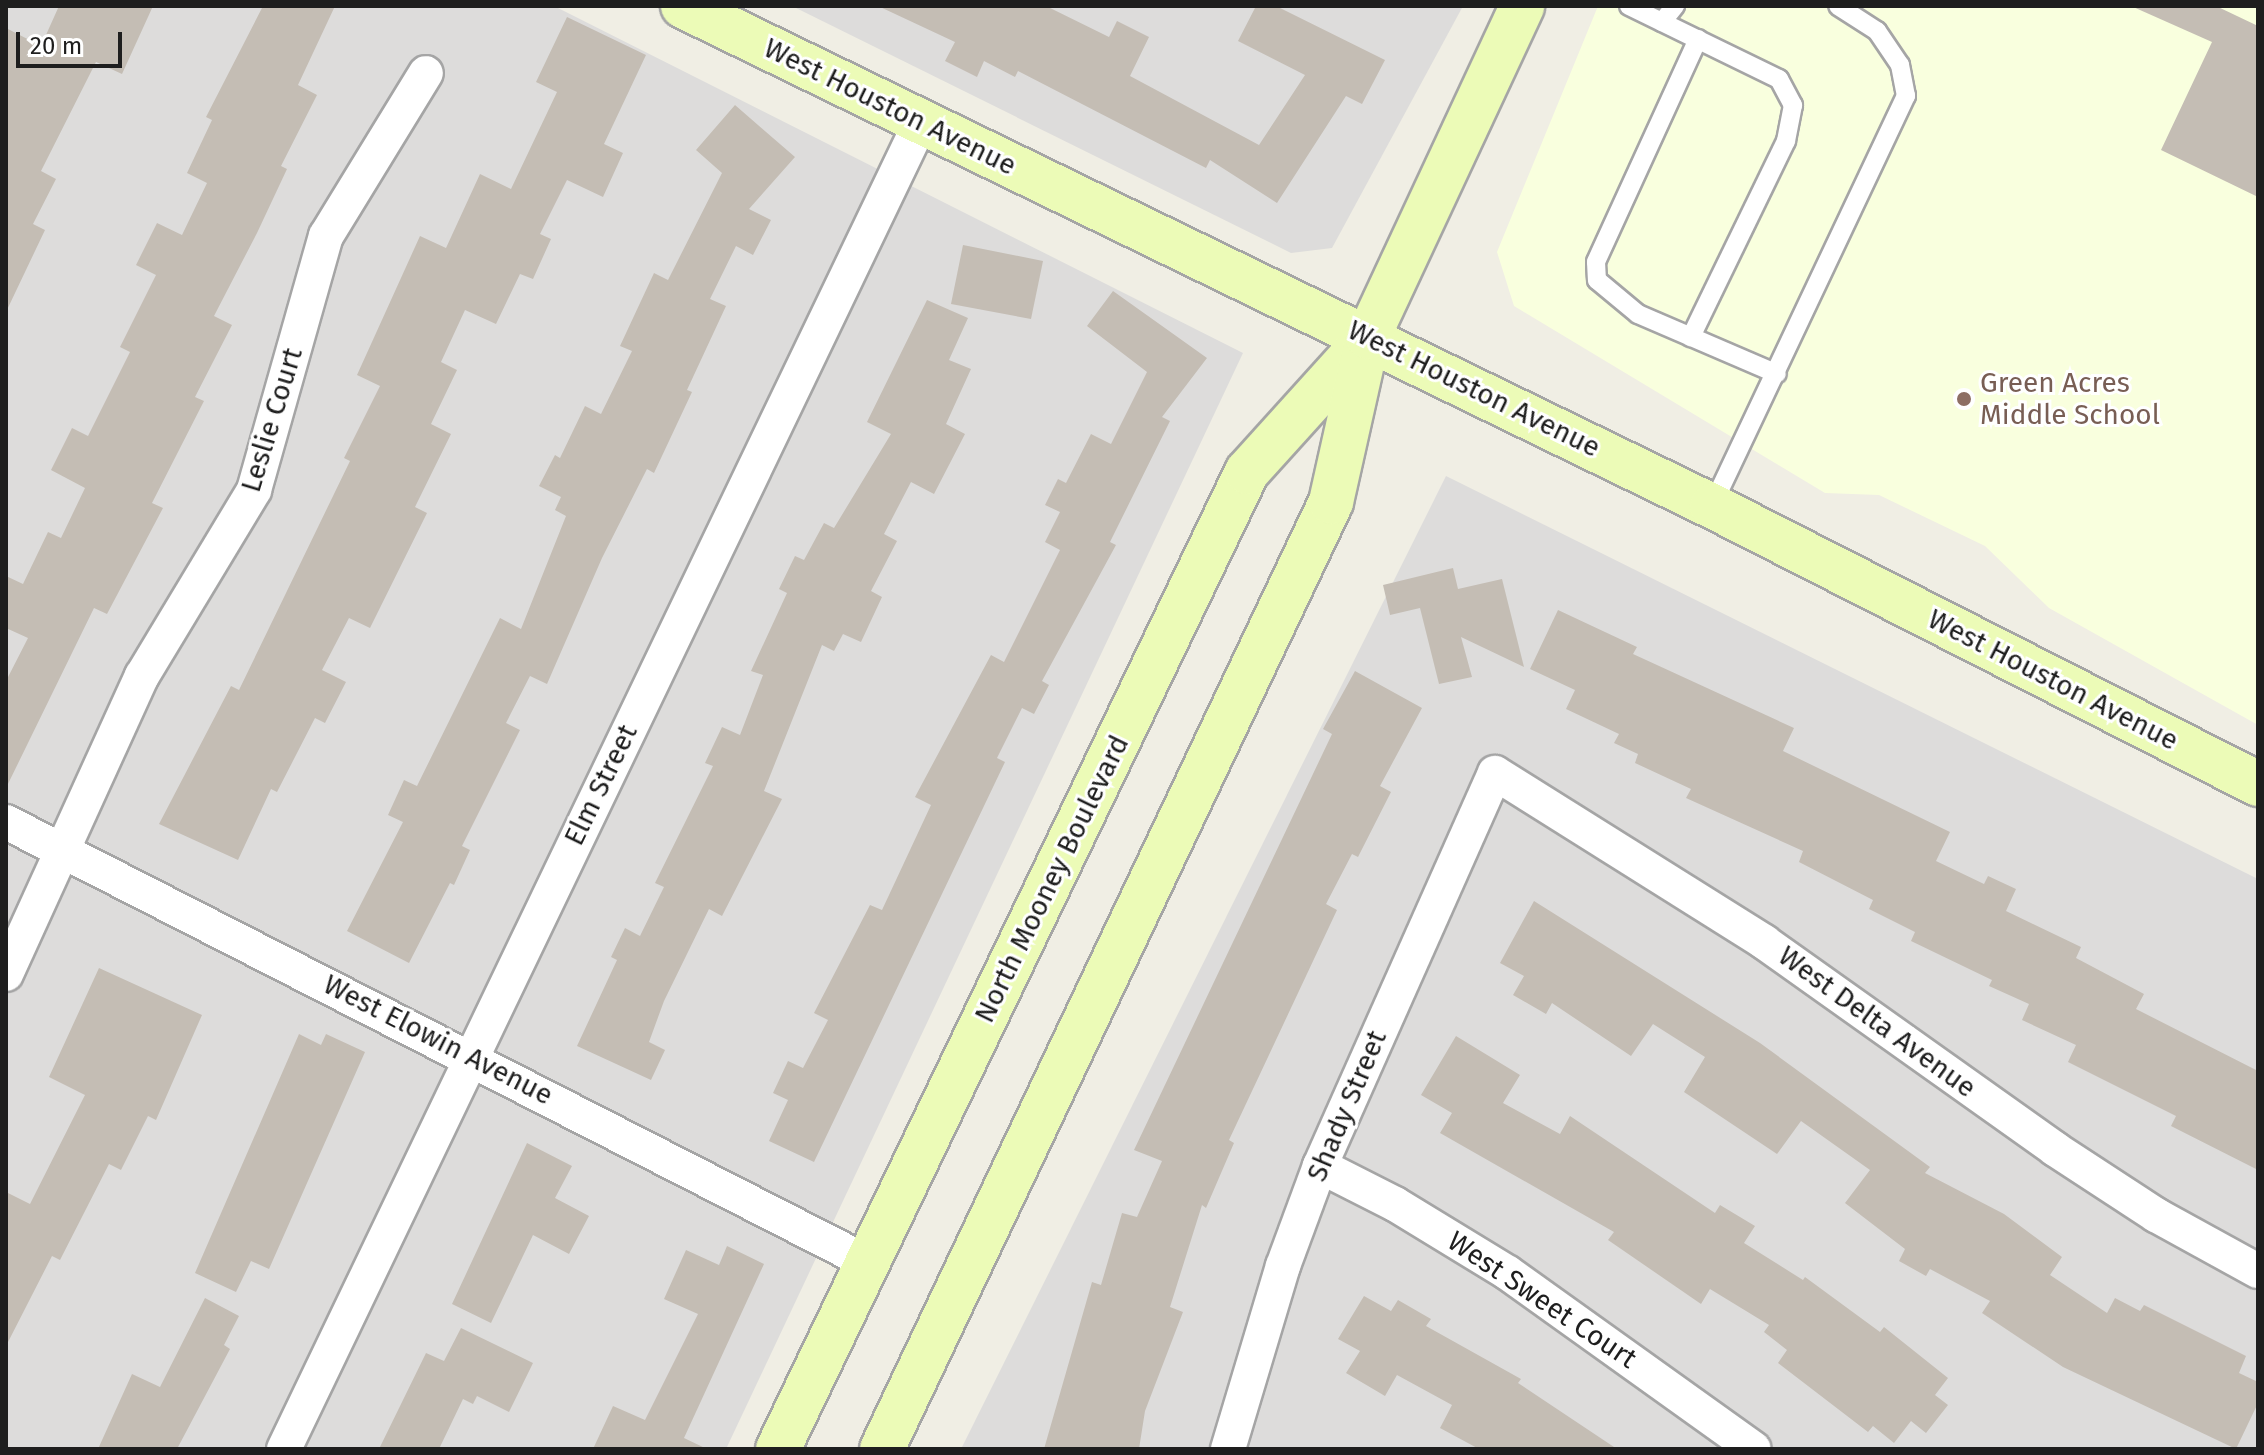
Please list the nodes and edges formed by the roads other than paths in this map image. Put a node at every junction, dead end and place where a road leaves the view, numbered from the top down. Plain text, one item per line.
1 (683, 6) edge
2 (1522, 6) edge
3 (1629, 6) edge
4 (1675, 6) edge
5 (1838, 6) edge
6 (1662, 22) junction
7 (1698, 39) junction
8 (426, 73) dead end
9 (921, 122) junction
10 (1368, 337) junction
11 (1691, 337) junction
12 (1777, 374) junction
13 (1712, 506) junction
14 (1495, 773) joint
15 (2258, 784) edge
16 (6, 822) edge
17 (66, 850) junction
18 (6, 974) edge
19 (469, 1056) junction
20 (1320, 1166) junction
21 (869, 1263) junction
22 (2258, 1271) edge
23 (284, 1449) edge
24 (778, 1449) edge
25 (882, 1449) edge
26 (1228, 1449) edge
27 (1754, 1449) edge

1 - 9 street, West Houston Avenue
2 - 10 street, North Mooney Boulevard
3 - 6 lane
4 - 6 lane
5 - 12 lane
6 - 7 lane
7 - 11 lane
7 - 11 lane
8 - 17 street, Leslie Court
9 - 10 street, West Houston Avenue
9 - 19 street, Elm Street
10 - 13 street, West Houston Avenue
10 - 21 street, North Mooney Boulevard
10 - 25 street, North Mooney Boulevard
11 - 12 lane
12 - 13 lane
13 - 15 street, West Houston Avenue
14 - 20 street, Shady Street
14 - 22 street, West Delta Avenue
16 - 17 street, West Elowin Avenue
17 - 18 street, Leslie Court
17 - 19 street, West Elowin Avenue
19 - 21 street, West Elowin Avenue
19 - 23 street, Elm Street
20 - 26 street, Shady Street
20 - 27 street, West Sweet Court
21 - 24 street, North Mooney Boulevard

